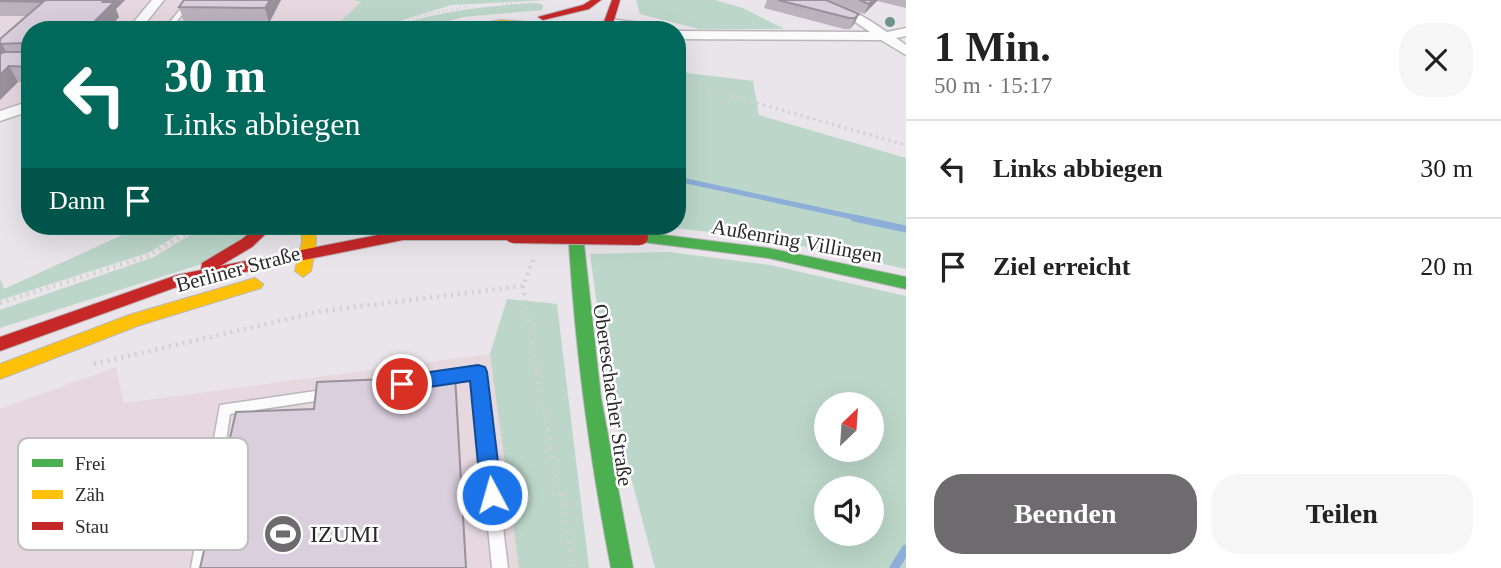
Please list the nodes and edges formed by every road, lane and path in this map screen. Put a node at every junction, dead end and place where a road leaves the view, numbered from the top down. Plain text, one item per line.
1 (158, 0) edge
2 (191, 0) edge
3 (597, 0) edge
4 (616, 0) edge
5 (810, 0) edge
6 (543, 17) junction
7 (141, 21) edge
8 (175, 21) edge
9 (526, 21) edge
10 (571, 21) edge
11 (609, 21) edge
12 (906, 32) edge
13 (686, 33) edge
14 (887, 36) junction
15 (906, 51) edge
16 (686, 83) edge
17 (21, 109) edge
18 (0, 116) edge
19 (906, 145) edge
20 (184, 235) edge
21 (255, 235) edge
22 (304, 235) edge
23 (403, 235) joint
24 (513, 235) joint
25 (576, 235) edge
26 (496, 237) junction
27 (538, 251) dead end
28 (294, 252) junction
29 (411, 252) dead end
30 (329, 267) dead end
31 (290, 275) junction
32 (183, 279) junction
33 (906, 283) edge
34 (523, 286) junction
35 (0, 303) edge
36 (0, 344) edge
37 (89, 366) dead end
38 (0, 372) edge
39 (425, 380) edge
40 (344, 392) edge
41 (218, 438) edge
42 (201, 550) edge
43 (198, 568) edge
44 (500, 568) edge
45 (574, 568) edge
46 (622, 568) edge

1 - 7 street
2 - 8 lane
3 - 6 street
4 - 11 street
5 - 14 street
6 - 9 street
6 - 10 street
12 - 14 street
13 - 14 street
14 - 15 street
16 - 19 path
17 - 18 street
20 - 35 path
21 - 32 street
22 - 28 street, Berliner Straße
23 - 26 street, Berliner Straße
23 - 28 street, Berliner Straße
24 - 26 street, Berliner Straße
24 - 33 street, Außenring Villingen, bridge
25 - 46 street, Obereschacher Straße
26 - 29 street, Berliner Straße
27 - 34 path
28 - 31 street
28 - 32 street, Berliner Straße
30 - 31 street, Berliner Straße
31 - 38 street, Berliner Straße
32 - 36 street, Berliner Straße
34 - 37 path
34 - 45 path
39 - 44 lane
40 - 41 lane
42 - 43 lane

